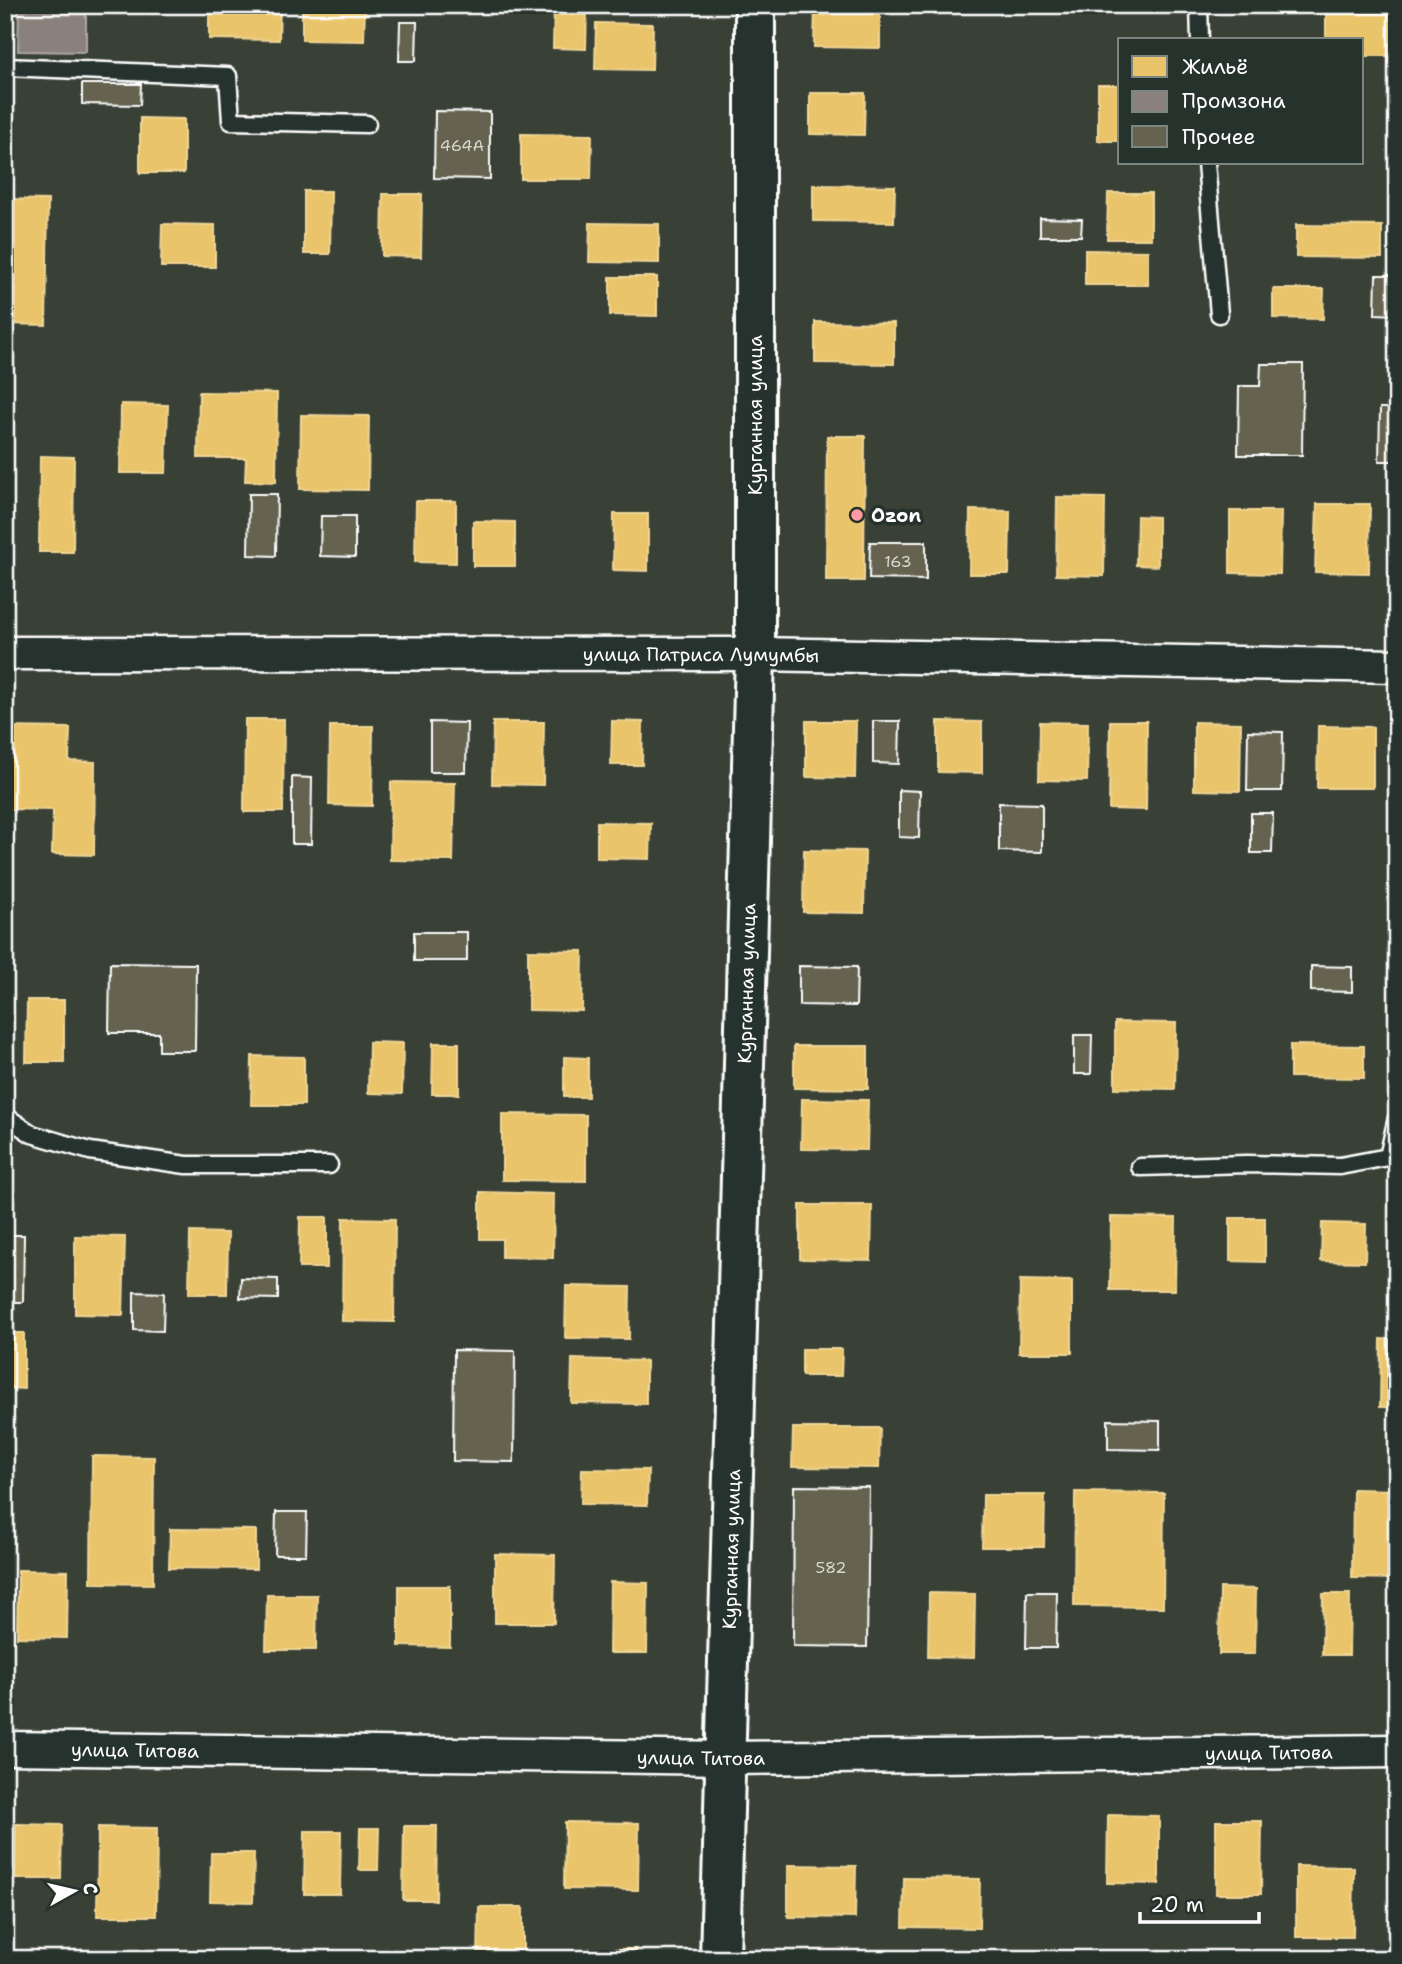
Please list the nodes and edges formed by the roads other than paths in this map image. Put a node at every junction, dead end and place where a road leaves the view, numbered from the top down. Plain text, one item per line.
1 (755, 5) edge
2 (1199, 5) edge
3 (1200, 38) edge
4 (5, 67) edge
5 (367, 124) dead end
6 (1206, 164) edge
7 (1219, 314) dead end
8 (5, 653) edge
9 (755, 654) junction
10 (1397, 666) edge
11 (5, 1116) edge
12 (1397, 1118) edge
13 (329, 1165) dead end
14 (1140, 1167) dead end
15 (5, 1748) edge
16 (1397, 1751) edge
17 (727, 1758) junction
18 (720, 1959) edge

1 - 9 street, Курганная улица
2 - 3 lane
4 - 5 lane
6 - 7 lane
8 - 9 street, улица Патриса Лумумбы
9 - 10 street, улица Патриса Лумумбы
9 - 17 street, Курганная улица
11 - 13 lane
12 - 14 lane
15 - 17 street, улица Титова
16 - 17 street, улица Титова
17 - 18 street, Курганная улица

